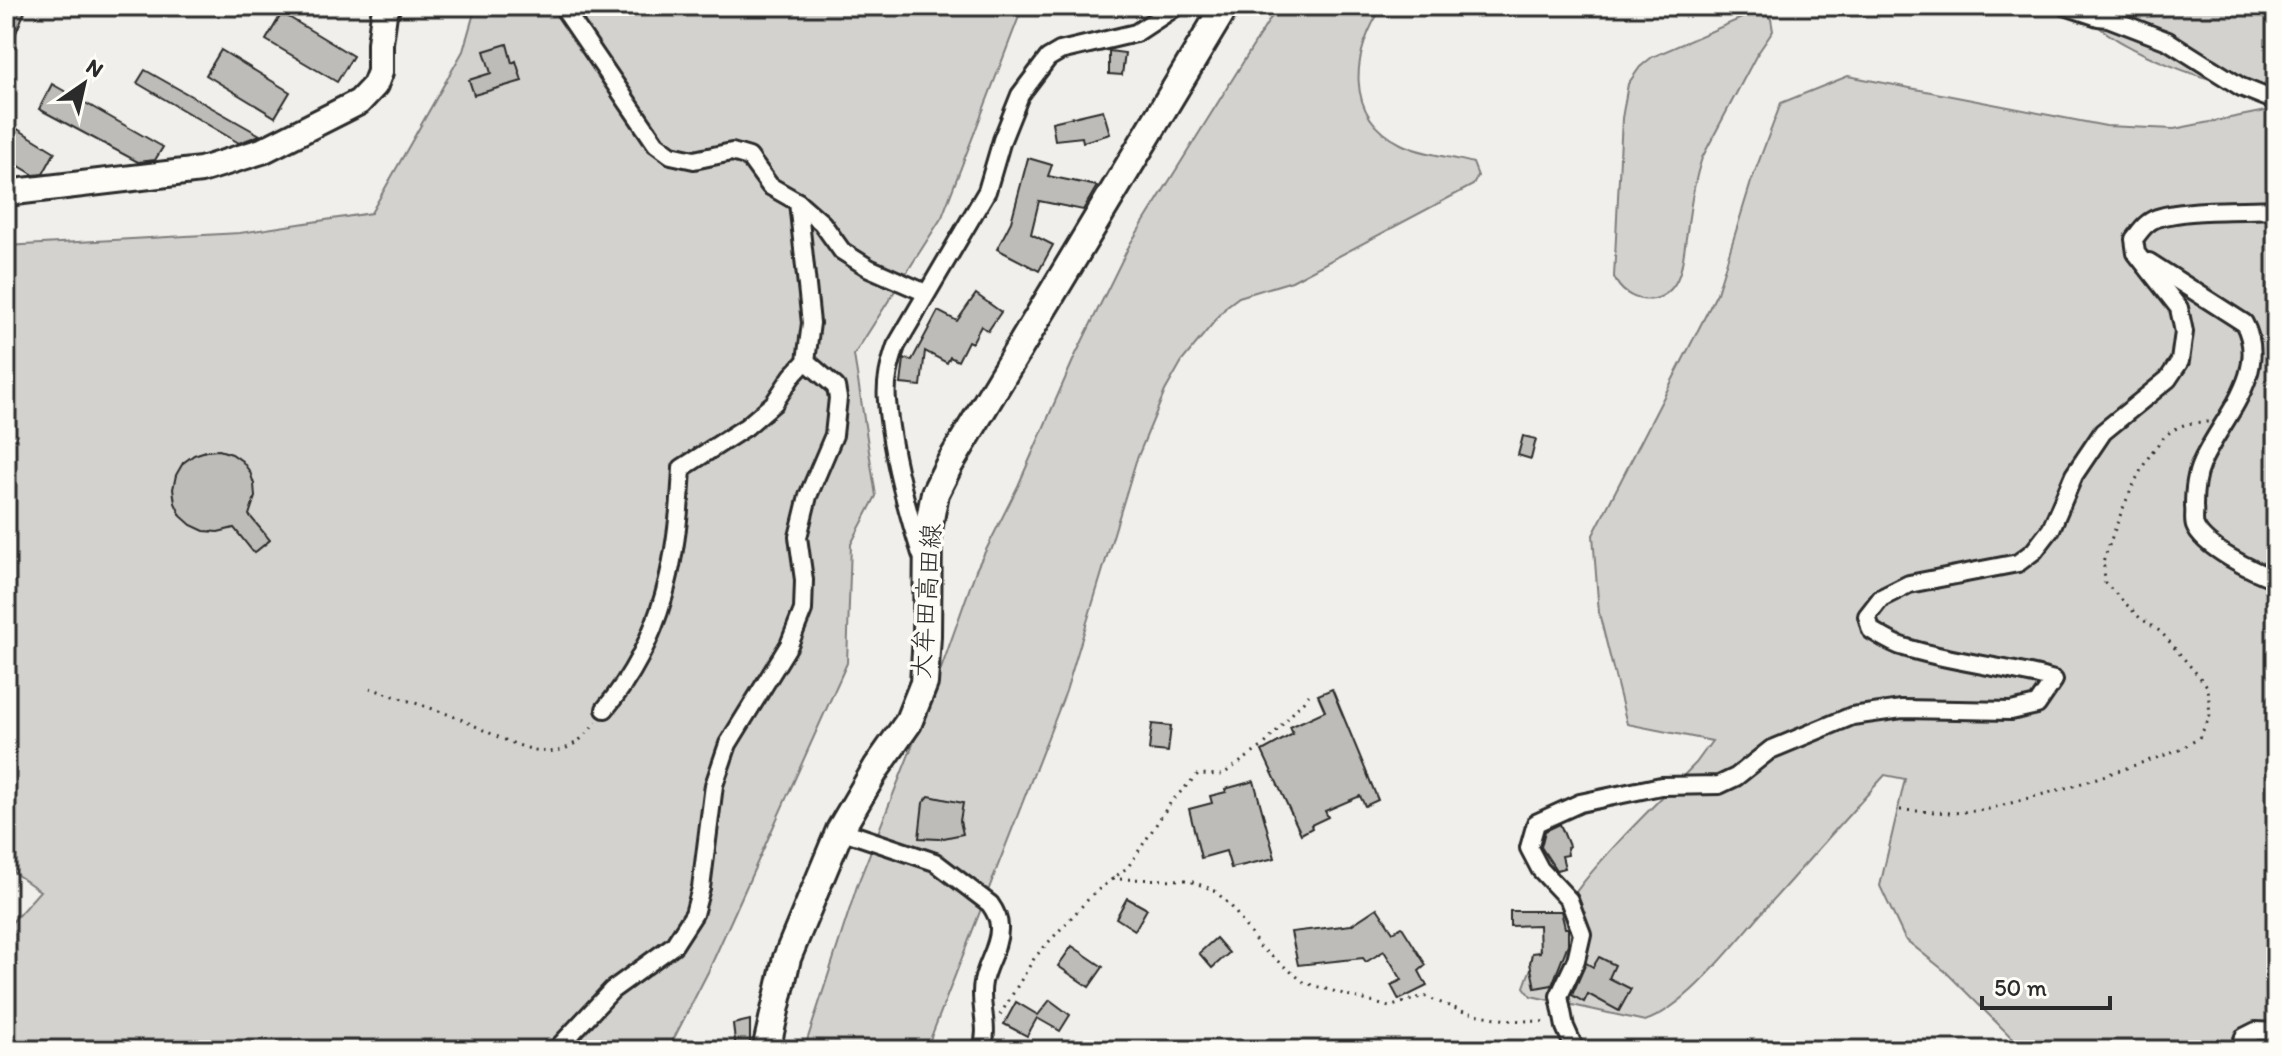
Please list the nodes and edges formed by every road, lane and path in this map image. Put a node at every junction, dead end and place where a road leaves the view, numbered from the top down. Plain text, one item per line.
1 (388, 6) edge
2 (562, 6) edge
3 (1177, 6) edge
4 (1225, 6) edge
5 (2065, 6) edge
6 (2276, 101) edge
7 (6, 193) edge
8 (798, 202) junction
9 (2276, 209) edge
10 (2136, 253) junction
11 (926, 293) junction
12 (806, 361) junction
13 (2222, 427) junction
14 (927, 575) junction
15 (2276, 579) edge
16 (370, 688) dead end
17 (1309, 695) dead end
18 (605, 709) joint
19 (1900, 810) dead end
20 (840, 830) junction
21 (1112, 879) junction
22 (1565, 1027) junction
23 (2276, 1032) edge
24 (984, 1043) edge
25 (556, 1050) edge
26 (766, 1050) edge
27 (1572, 1050) edge
28 (2239, 1050) edge

1 - 7 street
2 - 8 street
3 - 11 street
4 - 14 main road, 大牟田高田線
5 - 6 street
8 - 11 street
8 - 12 street
9 - 10 street
10 - 13 street
10 - 22 street
11 - 14 street
12 - 18 street
12 - 25 street
13 - 15 street
13 - 19 path
14 - 20 main road, 大牟田高田線
16 - 18 path
17 - 21 path
20 - 24 street
20 - 26 main road, 大牟田高田線
21 - 22 path
21 - 24 path
22 - 27 street
23 - 28 street

